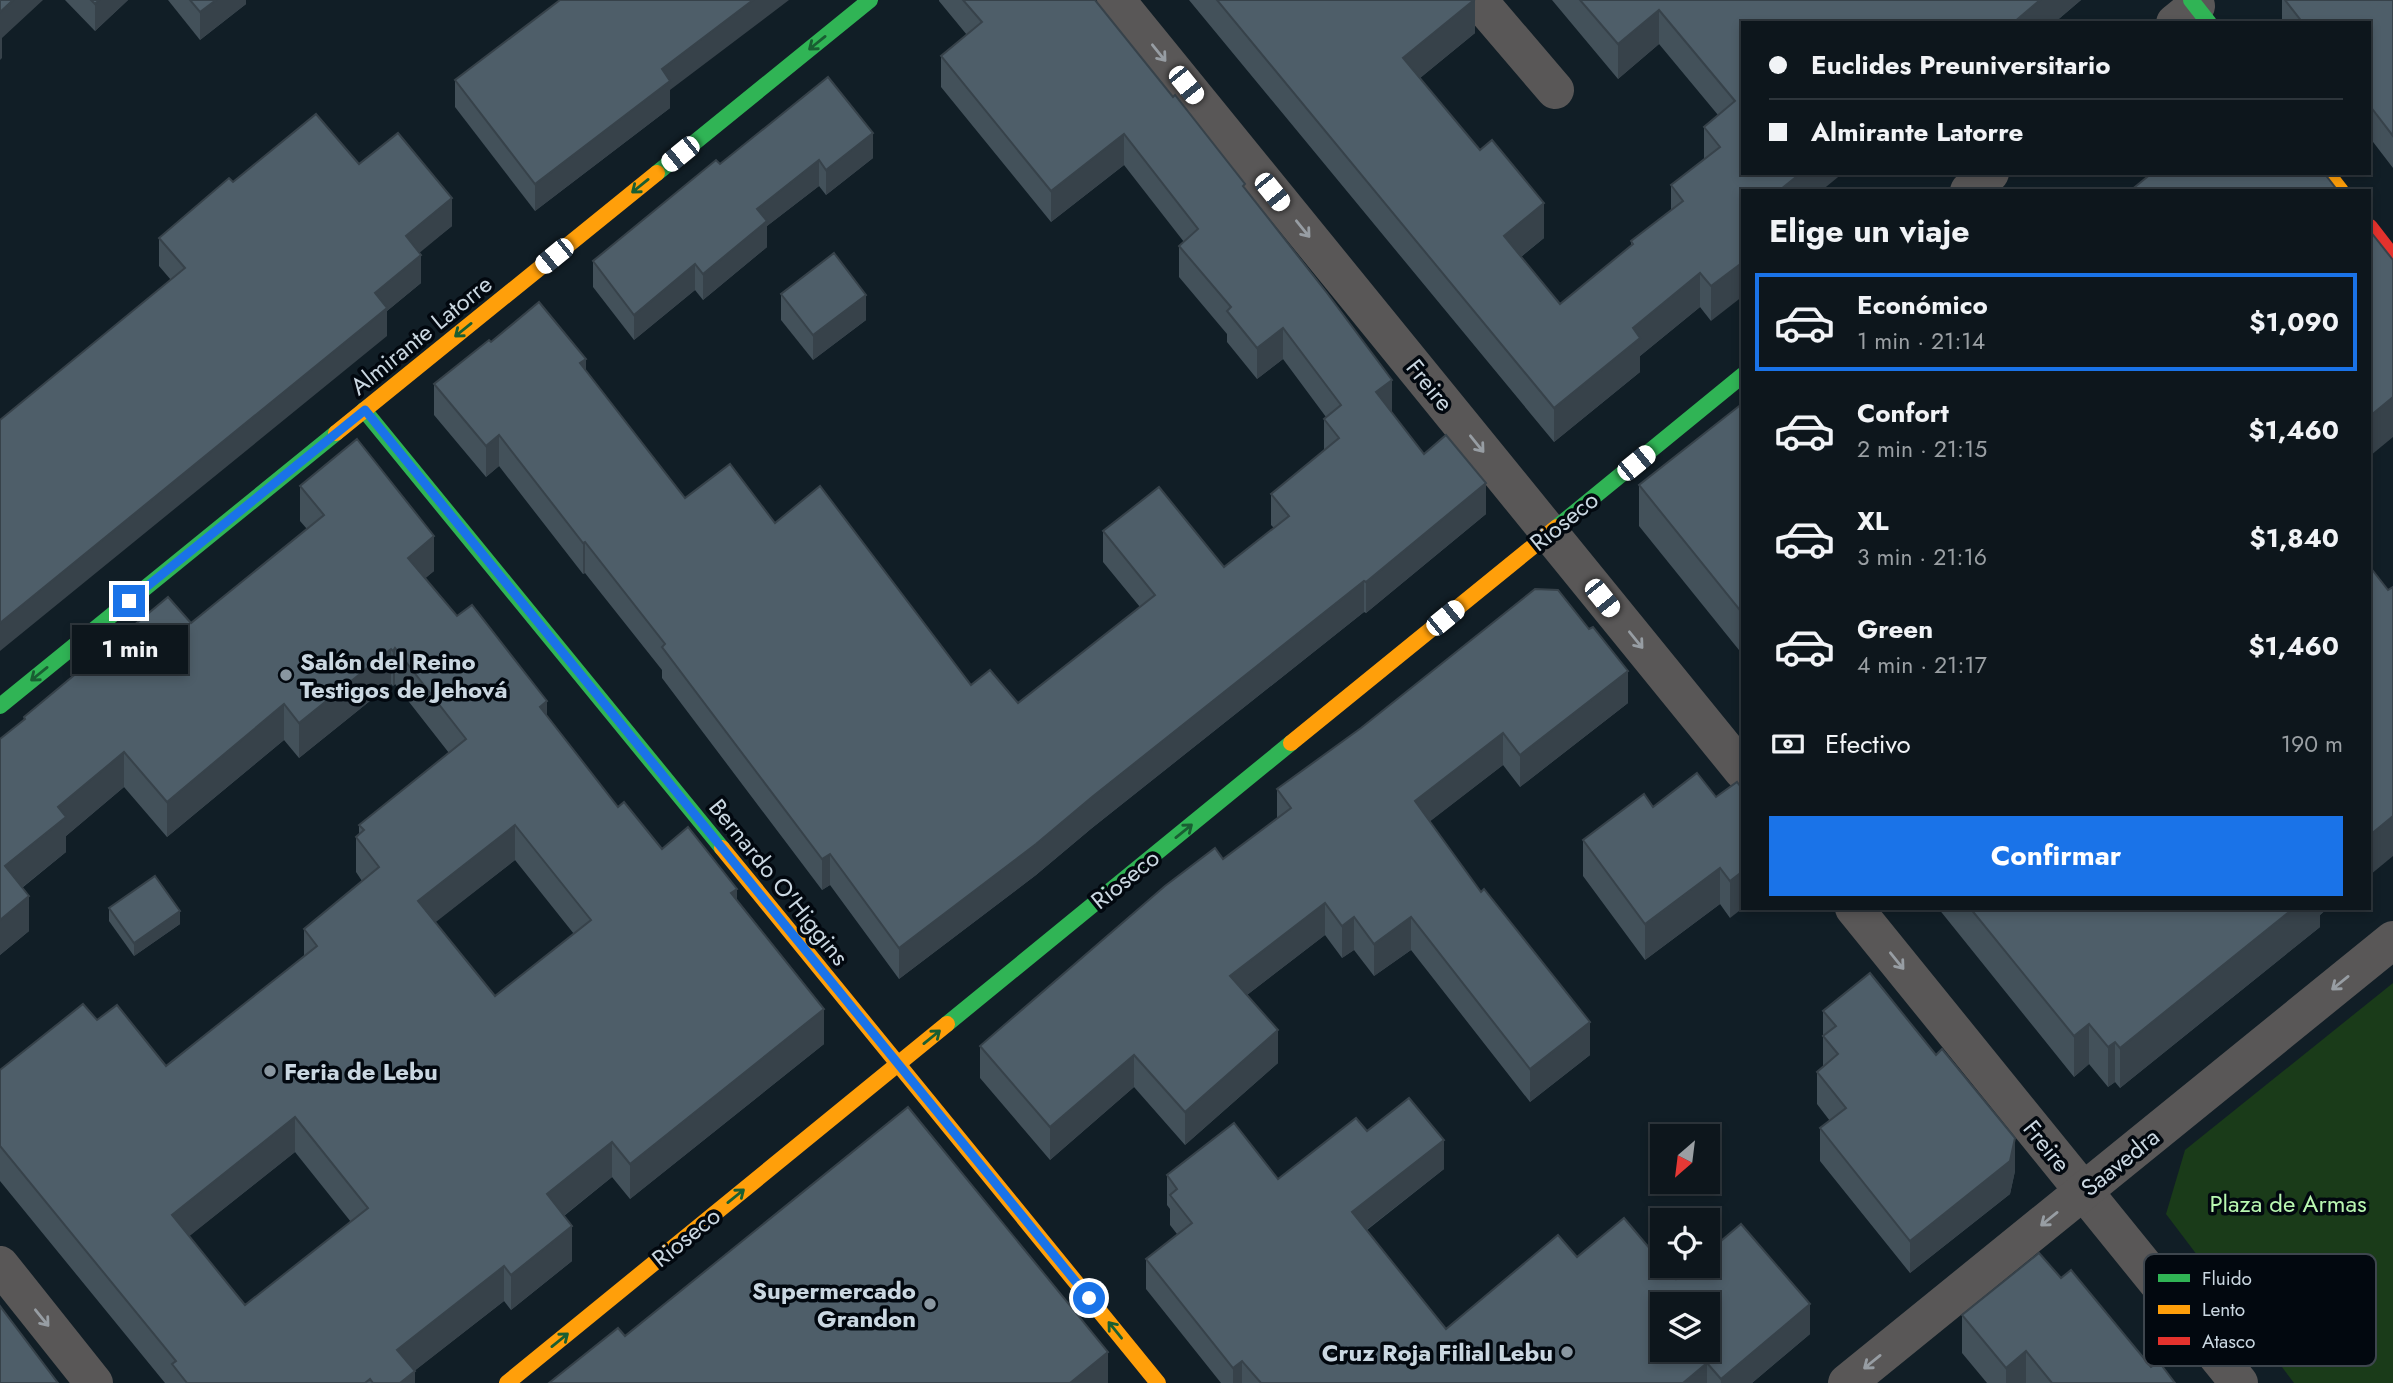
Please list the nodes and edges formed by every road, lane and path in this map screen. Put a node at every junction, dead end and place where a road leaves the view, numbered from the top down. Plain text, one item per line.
1 (870, 0) edge
2 (1116, 0) edge
3 (1478, 0) edge
4 (1555, 90) dead end
5 (1988, 175) edge
6 (2329, 175) edge
7 (1971, 189) edge
8 (2339, 189) edge
9 (2371, 228) edge
10 (2393, 257) edge
11 (1741, 377) edge
12 (365, 410) junction
13 (1550, 533) junction
14 (0, 705) edge
15 (1741, 769) edge
16 (1856, 910) edge
17 (2393, 940) edge
18 (898, 1064) junction
19 (2084, 1191) junction
20 (0, 1265) edge
21 (2144, 1265) edge
22 (2225, 1366) edge
23 (94, 1383) edge
24 (507, 1383) edge
25 (1158, 1383) edge
26 (1847, 1383) edge
27 (2239, 1383) edge

1 -> 12 street, Almirante Latorre
2 -> 13 street, Freire
3 - 4 street
5 - 7 street
6 - 8 street
9 - 10 street
11 - 13 street, Rioseco
12 -> 14 street, Almirante Latorre
12 - 18 street, Bernardo O'Higgins
13 -> 15 street, Freire
18 -> 13 street, Rioseco
16 -> 19 street, Freire
17 -> 19 street, Saavedra
24 -> 18 street, Rioseco
25 -> 18 street, Bernardo O'Higgins
19 - 21 street, Freire
19 -> 26 street, Saavedra
20 -> 23 street
22 - 27 street, Freire

